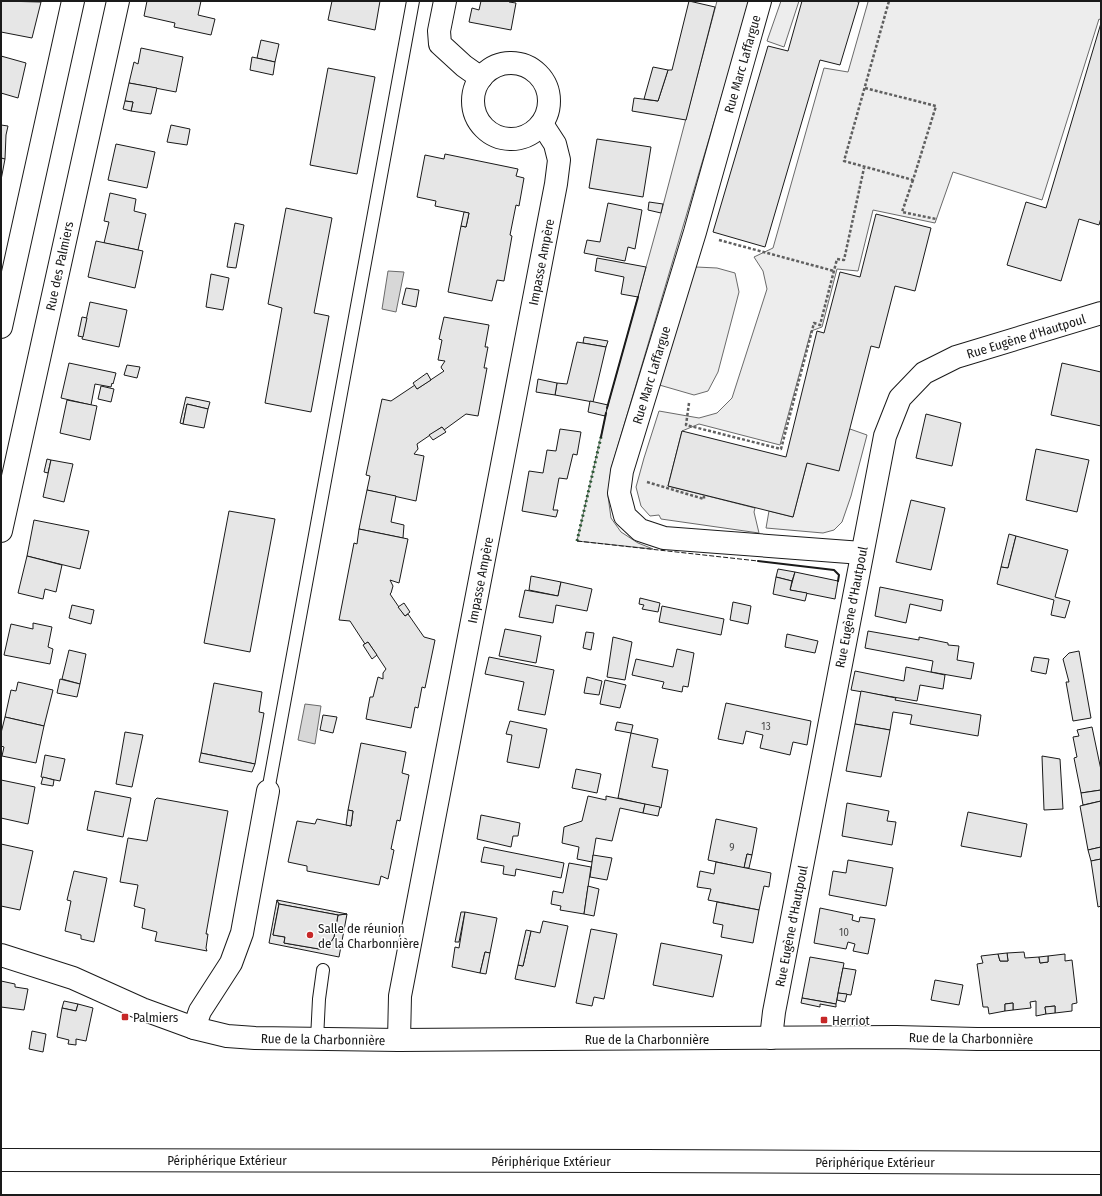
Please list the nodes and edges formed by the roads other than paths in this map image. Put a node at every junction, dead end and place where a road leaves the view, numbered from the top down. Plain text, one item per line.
1 (73, 1) edge
2 (118, 1) edge
3 (413, 1) edge
4 (445, 1) edge
5 (760, 1) edge
6 (481, 78) junction
7 (542, 124) junction
8 (1101, 313) edge
9 (1, 327) edge
10 (1, 531) edge
11 (862, 553) junction
12 (268, 791) joint
13 (1, 955) edge
14 (323, 970) dead end
15 (194, 1028) junction
16 (771, 1038) junction
17 (317, 1039) junction
18 (1101, 1039) edge
19 (399, 1040) junction
20 (1, 1160) edge
21 (1101, 1163) edge

1 - 9 main road
2 - 10 main road, Rue des Palmiers
3 - 12 lane
4 - 6 main road
5 - 11 main road, Rue Marc Laffargue
6 - 7 main road
6 - 7 main road
7 - 19 main road, Impasse Ampère
8 - 11 main road, Rue Eugène d'Hautpoul
11 - 16 main road, Rue Eugène d'Hautpoul
12 - 15 main road
13 - 15 main road, Rue de la Charbonnière
14 - 17 lane
15 - 17 main road, Rue de la Charbonnière
16 - 18 main road, Rue de la Charbonnière
16 - 19 main road, Rue de la Charbonnière
17 - 19 main road, Rue de la Charbonnière
20 - 21 main road, Périphérique Extérieur

